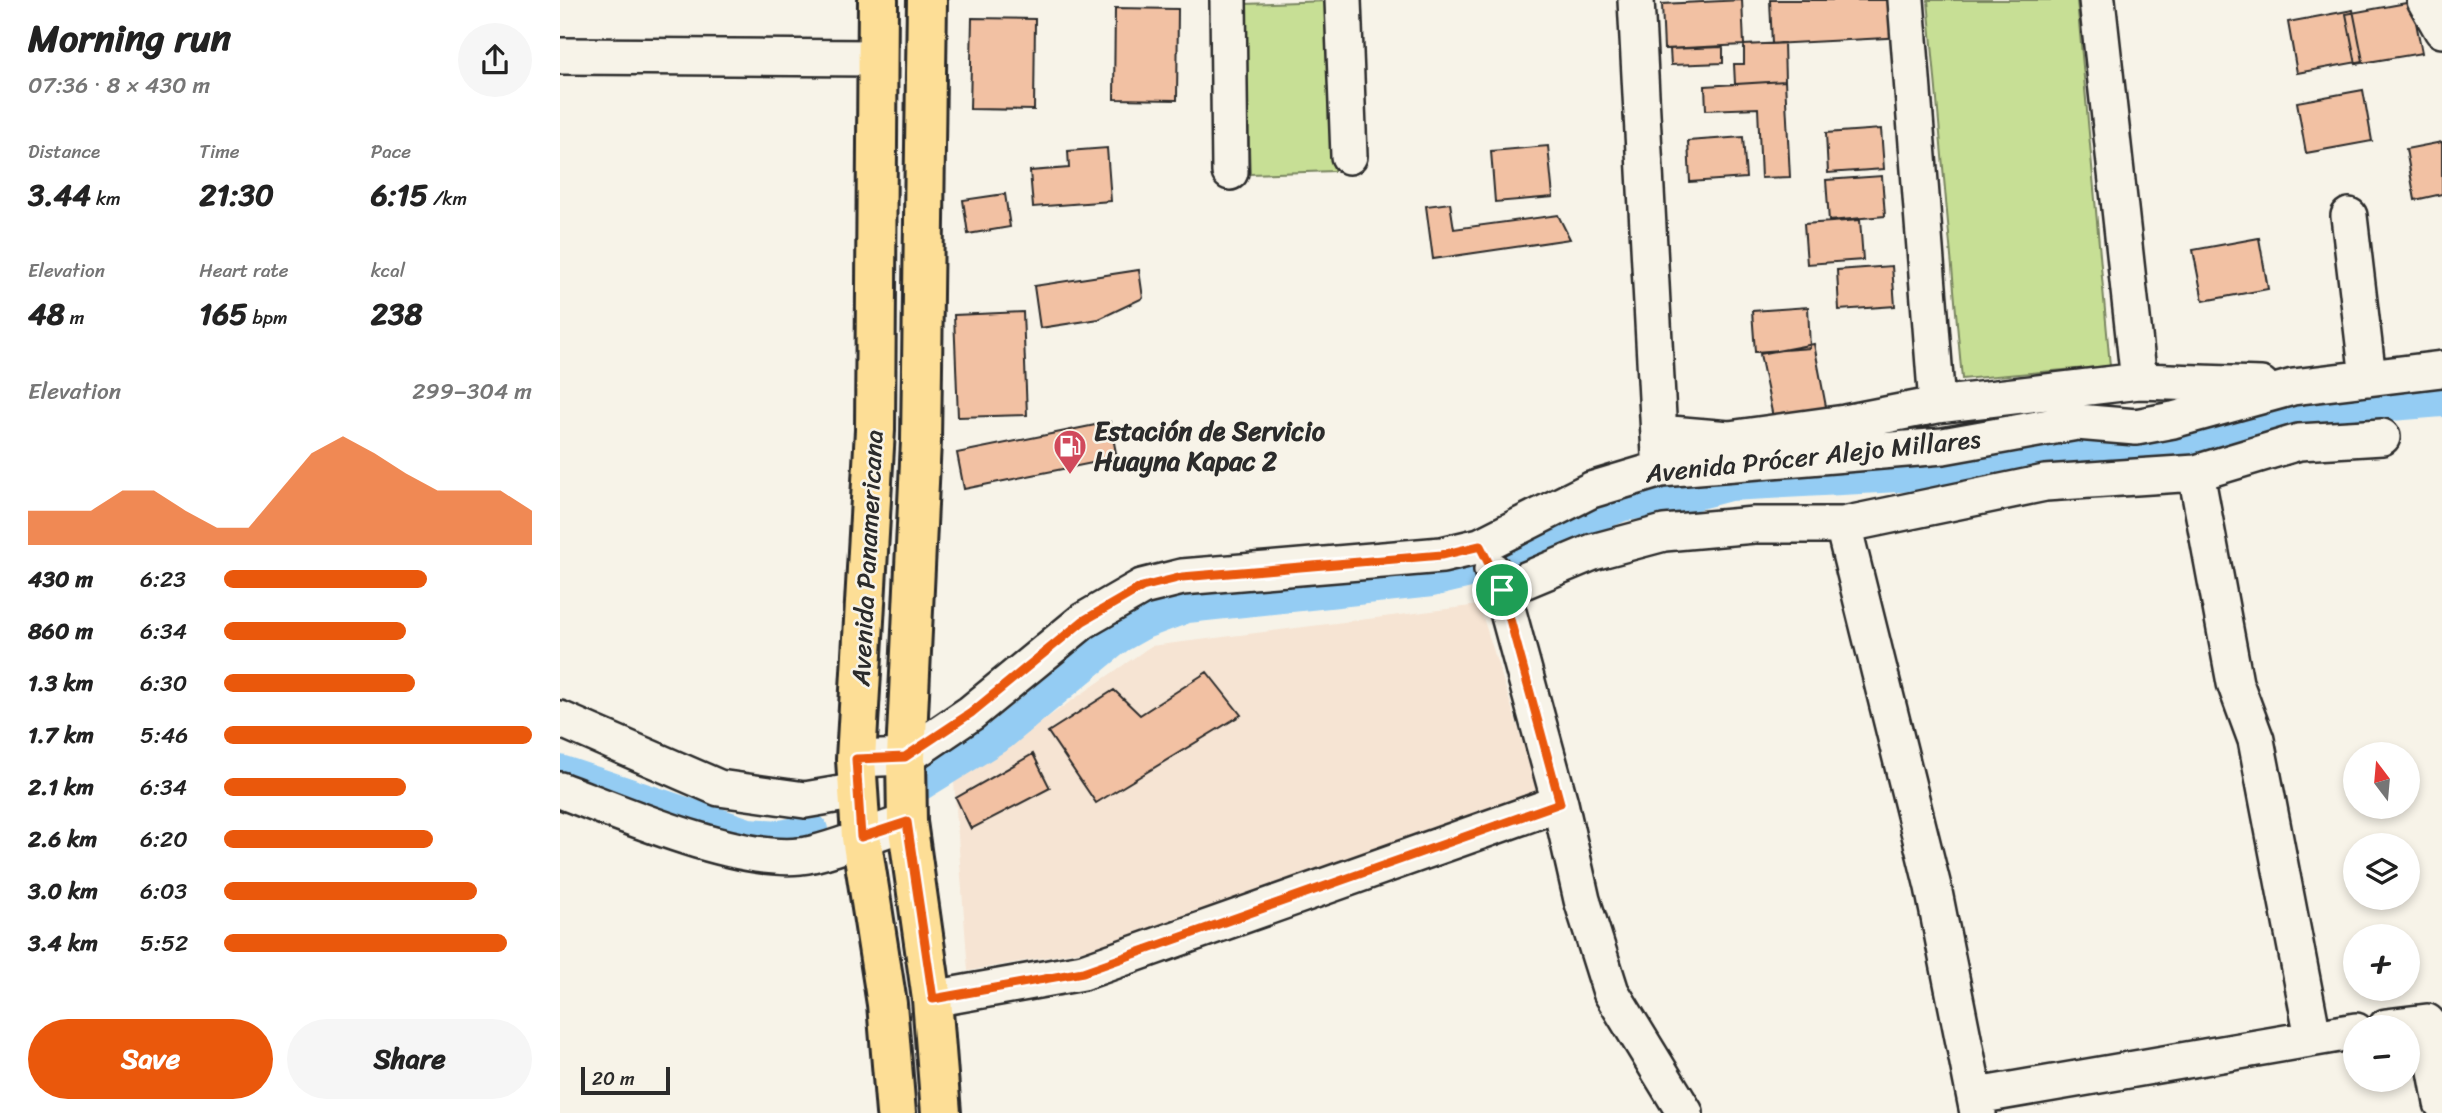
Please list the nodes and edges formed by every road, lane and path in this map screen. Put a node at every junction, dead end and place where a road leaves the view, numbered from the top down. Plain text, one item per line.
1 (878, 0) edge
2 (927, 0) edge
3 (1228, 0) edge
4 (1343, 0) edge
5 (1636, 0) edge
6 (1906, 0) edge
7 (2097, 0) edge
8 (2425, 0) edge
9 (2442, 30) edge
10 (560, 56) edge
11 (877, 58) junction
12 (1349, 156) dead end
13 (1230, 172) dead end
14 (2349, 216) dead end
15 (2442, 369) edge
16 (2368, 378) junction
17 (2139, 381) junction
18 (2293, 387) junction
19 (1937, 405) junction
20 (1659, 433) junction
21 (2382, 437) dead end
22 (1661, 469) junction
23 (2196, 473) junction
24 (1843, 525) junction
25 (1481, 549) junction
26 (1500, 587) junction
27 (560, 719) edge
28 (905, 757) junction
29 (857, 775) junction
30 (560, 790) edge
31 (1560, 803) junction
32 (907, 822) junction
33 (861, 837) junction
34 (933, 999) junction
35 (2420, 1023) edge
36 (2343, 1033) edge
37 (2313, 1037) junction
38 (2442, 1103) edge
39 (1978, 1105) edge
40 (897, 1113) edge
41 (942, 1113) edge
42 (1685, 1113) edge

1 - 11 main road, Avenida Panamericana
2 - 28 main road, Avenida Panamericana
3 - 13 street
4 - 12 street
5 - 20 street
6 - 19 street
7 - 17 street
8 - 9 street
10 - 11 street
11 - 29 main road, Avenida Panamericana
14 - 16 street
15 - 16 street, Avenida Prócer Alejo Millares
16 - 18 street, Avenida Prócer Alejo Millares
17 - 18 street, Avenida Prócer Alejo Millares
17 - 19 street, Avenida Prócer Alejo Millares
18 - 22 street, Avenida Prócer Alejo Millares
19 - 20 street, Avenida Prócer Alejo Millares
20 - 22 street
21 - 23 street
22 - 25 street, Avenida Prócer Alejo Millares
23 - 24 street
23 - 37 street
24 - 26 street
24 - 39 street
25 - 26 street
25 - 28 street, Avenida Prócer Alejo Millares
26 - 31 street
27 - 29 street
28 - 29 street
28 - 32 main road, Avenida Panamericana
29 - 33 main road, Avenida Panamericana
30 - 33 street
31 - 34 street
31 - 42 street
32 - 33 street
32 - 34 main road, Avenida Panamericana
33 - 40 main road, Avenida Panamericana
34 - 41 main road, Avenida Panamericana
35 - 38 street
36 - 37 street
37 - 39 street

